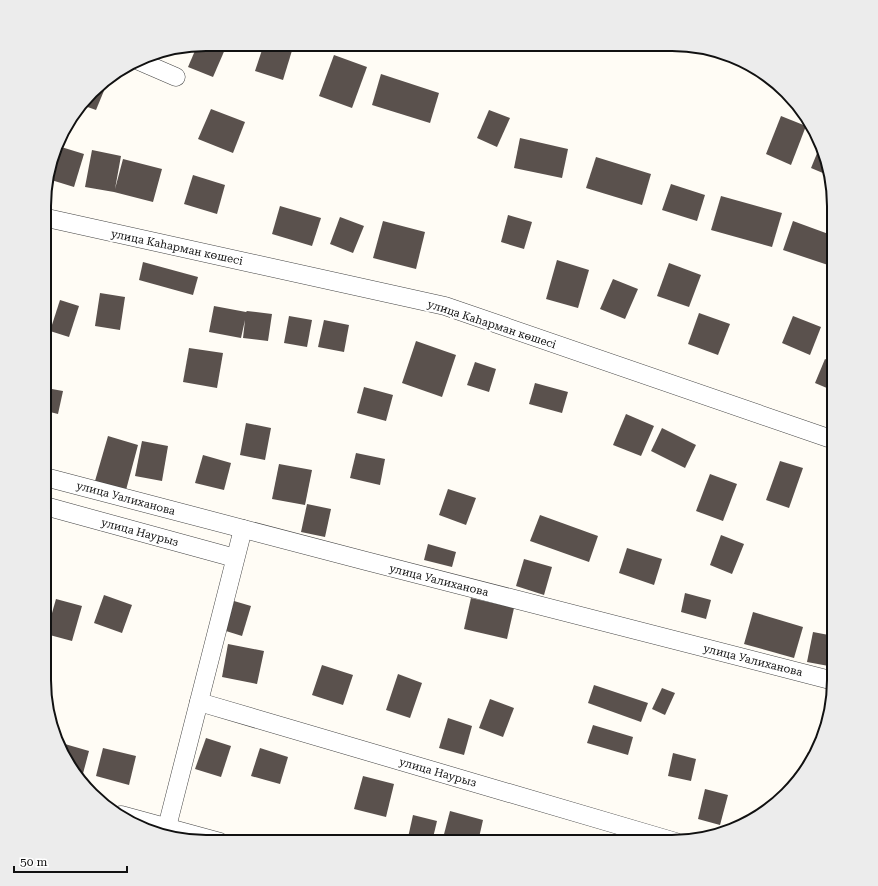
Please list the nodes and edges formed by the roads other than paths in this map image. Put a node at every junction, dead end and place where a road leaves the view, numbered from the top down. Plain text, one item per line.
1 (145, 64) edge
2 (176, 77) dead end
3 (51, 219) edge
4 (827, 438) edge
5 (51, 477) edge
6 (51, 508) edge
7 (243, 528) junction
8 (235, 558) junction
9 (827, 679) edge
10 (199, 702) junction
11 (145, 822) edge
12 (175, 831) edge
13 (188, 834) edge
14 (652, 835) edge

1 - 2 street
3 - 4 street, улица Каһарман көшесі
5 - 7 street, улица Уалиханова
6 - 8 street, улица Наурыз
7 - 8 street
7 - 9 street, улица Уалиханова
8 - 10 street
10 - 12 street
10 - 14 street, улица Наурыз
11 - 12 street
12 - 13 street

